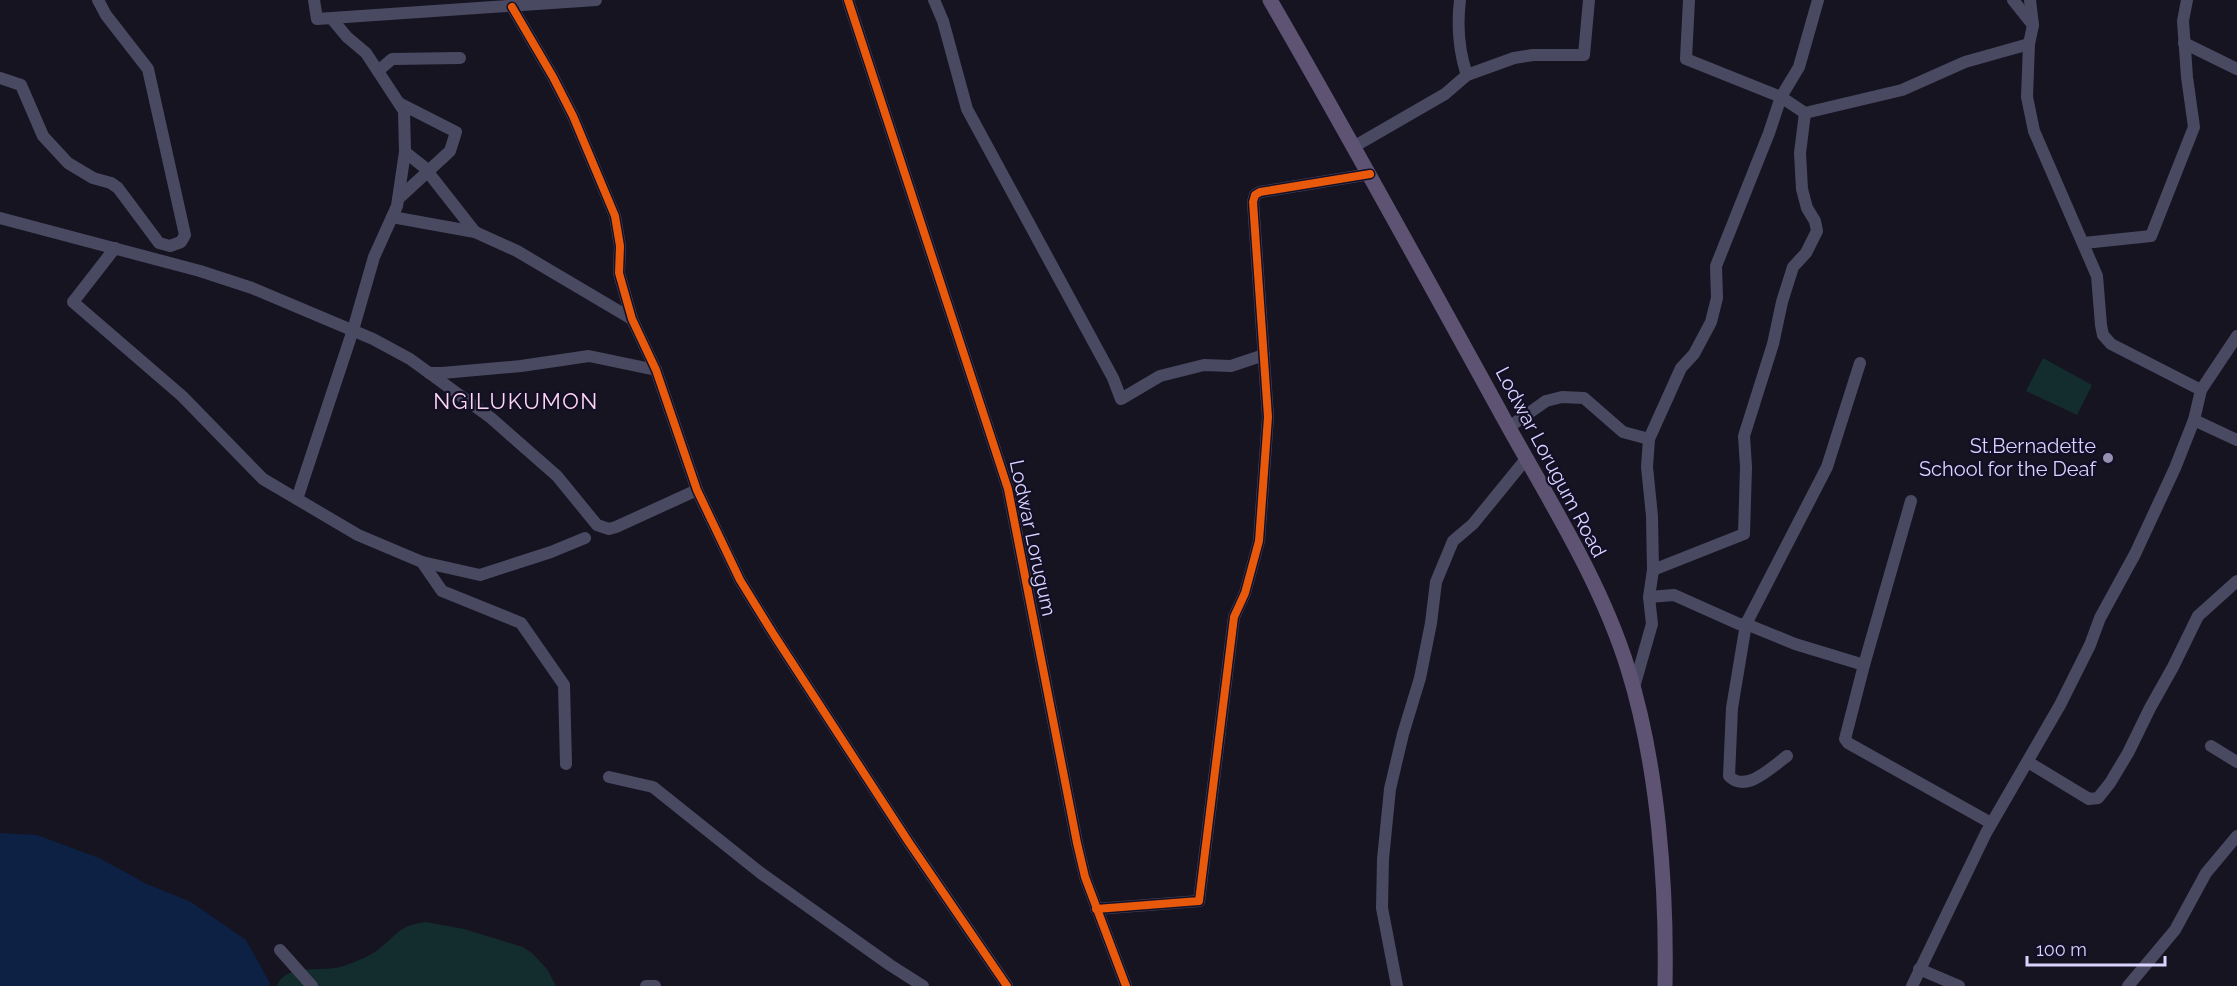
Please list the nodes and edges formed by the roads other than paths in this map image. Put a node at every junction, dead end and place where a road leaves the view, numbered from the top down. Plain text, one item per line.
1 (98, 0) edge
2 (314, 0) edge
3 (596, 0) edge
4 (848, 0) edge
5 (934, 0) edge
6 (1269, 0) edge
7 (1460, 0) edge
8 (1588, 0) edge
9 (1689, 0) edge
10 (1818, 0) edge
11 (2013, 0) edge
12 (2030, 0) edge
13 (2187, 0) edge
14 (512, 7) junction
15 (332, 19) junction
16 (2033, 25) junction
17 (2184, 43) junction
18 (2028, 44) junction
19 (460, 58) dead end
20 (2237, 69) edge
21 (378, 71) junction
22 (1467, 75) junction
23 (0, 78) edge
24 (1781, 98) junction
25 (398, 102) junction
26 (1804, 113) junction
27 (1355, 146) junction
28 (405, 152) junction
29 (428, 172) junction
30 (1370, 174) junction
31 (398, 199) junction
32 (392, 217) junction
33 (0, 218) edge
34 (475, 232) junction
35 (2084, 243) junction
36 (115, 248) junction
37 (632, 319) junction
38 (353, 330) junction
39 (2237, 336) edge
40 (1264, 356) junction
41 (1860, 363) dead end
42 (656, 370) junction
43 (429, 373) junction
44 (2201, 390) junction
45 (2194, 420) junction
46 (1509, 427) junction
47 (1649, 438) junction
48 (2237, 440) edge
49 (1526, 459) junction
50 (697, 490) junction
51 (297, 499) junction
52 (1911, 501) dead end
53 (585, 538) dead end
54 (422, 562) junction
55 (1653, 570) junction
56 (2237, 581) edge
57 (1649, 597) junction
58 (1746, 624) junction
59 (1864, 665) junction
60 (1634, 687) junction
61 (2211, 746) dead end
62 (1787, 756) dead end
63 (2028, 762) junction
64 (2237, 762) edge
65 (566, 764) dead end
66 (609, 777) dead end
67 (1991, 823) junction
68 (2237, 838) edge
69 (1096, 909) junction
70 (280, 950) dead end
71 (1920, 969) junction
72 (312, 986) edge
73 (646, 986) edge
74 (655, 986) edge
75 (923, 986) edge
76 (1007, 986) edge
77 (1126, 986) edge
78 (1397, 986) edge
79 (1665, 986) edge
80 (1912, 986) edge
81 (1959, 986) edge
82 (2128, 986) edge

1 - 23 street
2 - 15 street
3 - 14 street
4 - 69 street, Lodwar Lorugum
5 - 40 street
6 - 27 main road, Lodwar Lorugum Road
7 - 22 street
8 - 22 street
9 - 24 street
10 - 24 street
11 - 16 street
12 - 16 street
13 - 17 street
14 - 15 street
14 - 37 street
15 - 21 street
16 - 18 street
17 - 20 street
17 - 35 street
18 - 26 street
18 - 35 street
19 - 21 street
21 - 25 street
22 - 27 street
24 - 26 street
24 - 47 street
25 - 28 street
25 - 29 street
26 - 55 street
27 - 30 main road, Lodwar Lorugum Road
28 - 29 street
28 - 31 street
29 - 31 street
29 - 34 street
30 - 40 street
30 - 46 main road, Lodwar Lorugum Road
31 - 32 street
32 - 34 street
32 - 38 street
33 - 36 street
34 - 37 street
35 - 44 street
36 - 38 street
36 - 51 street
37 - 42 street
38 - 43 street
38 - 51 street
39 - 44 street
40 - 69 street
41 - 58 street
42 - 43 street
42 - 50 street
43 - 50 street
44 - 45 street
45 - 48 street
45 - 63 street
46 - 47 street
46 - 49 main road, Lodwar Lorugum Road
47 - 55 street
49 - 60 main road, Lodwar Lorugum Road
49 - 78 street
50 - 76 street
51 - 54 street
52 - 59 street
53 - 54 street
54 - 65 street
55 - 57 street
56 - 63 street
57 - 58 street
57 - 60 street
58 - 59 street
58 - 62 street
59 - 67 street
60 - 79 main road, Lodwar Lorugum Road
61 - 64 street
63 - 67 street
66 - 75 street
67 - 71 street
68 - 82 street
69 - 77 street, Lodwar Lorugum
70 - 72 street
71 - 80 street
71 - 81 street
73 - 74 street

